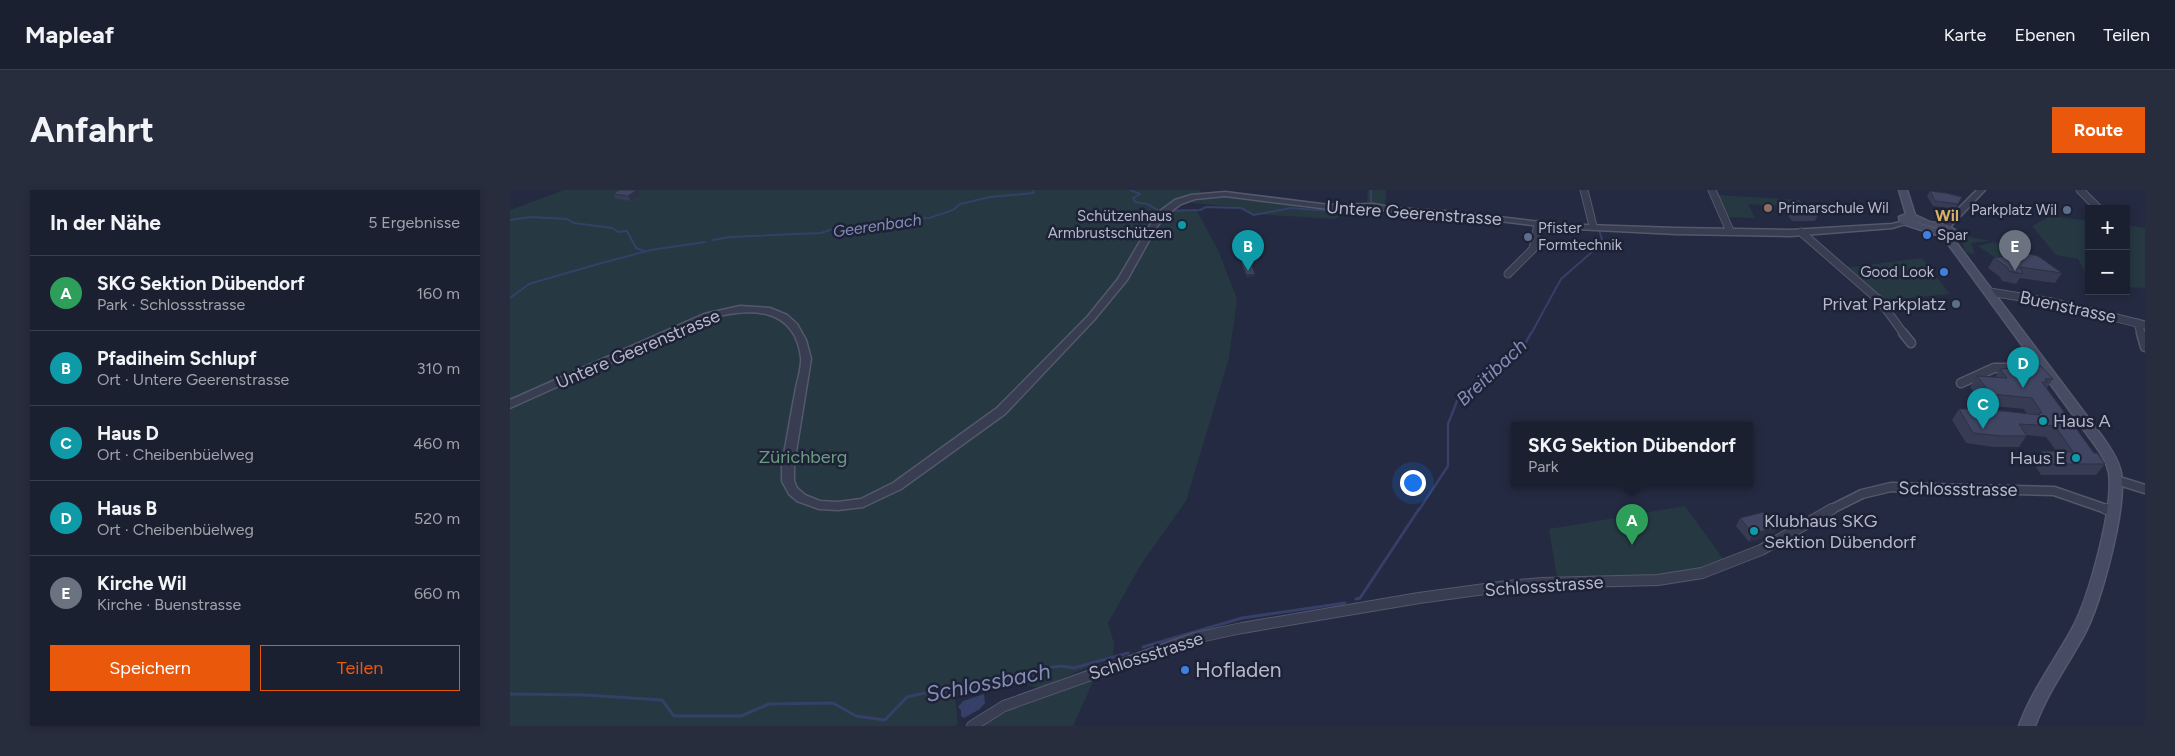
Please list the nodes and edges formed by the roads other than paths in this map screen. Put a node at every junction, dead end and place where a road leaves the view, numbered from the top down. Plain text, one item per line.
1 (1584, 190) edge
2 (1712, 190) edge
3 (1903, 190) edge
4 (1981, 190) edge
5 (2080, 190) edge
6 (2095, 205) edge
7 (1908, 220) junction
8 (1538, 224) junction
9 (1593, 226) junction
10 (1730, 231) junction
11 (1946, 231) junction
12 (1802, 232) junction
13 (1508, 274) dead end
14 (1990, 292) junction
15 (2141, 324) edge
16 (1910, 343) dead end
17 (2145, 347) edge
18 (2046, 369) junction
19 (1961, 383) dead end
20 (510, 404) edge
21 (2116, 480) junction
22 (2145, 489) edge
23 (2112, 511) junction
24 (972, 726) edge
25 (2027, 726) edge

1 - 9 street
2 - 10 street
3 - 7 main road
4 - 11 street
5 - 6 street
7 - 11 main road
7 - 12 street, Untere Geerenstrasse
8 - 9 street, Untere Geerenstrasse
8 - 13 street
8 - 20 street, Untere Geerenstrasse
9 - 10 street, Untere Geerenstrasse
10 - 12 street, Untere Geerenstrasse
11 - 14 main road
12 - 16 street
14 - 15 street, Buenstrasse
14 - 18 main road
15 - 17 street
18 - 19 street
18 - 21 main road
21 - 22 street
21 - 23 main road
23 - 24 street, Schlossstrasse
23 - 25 main road

